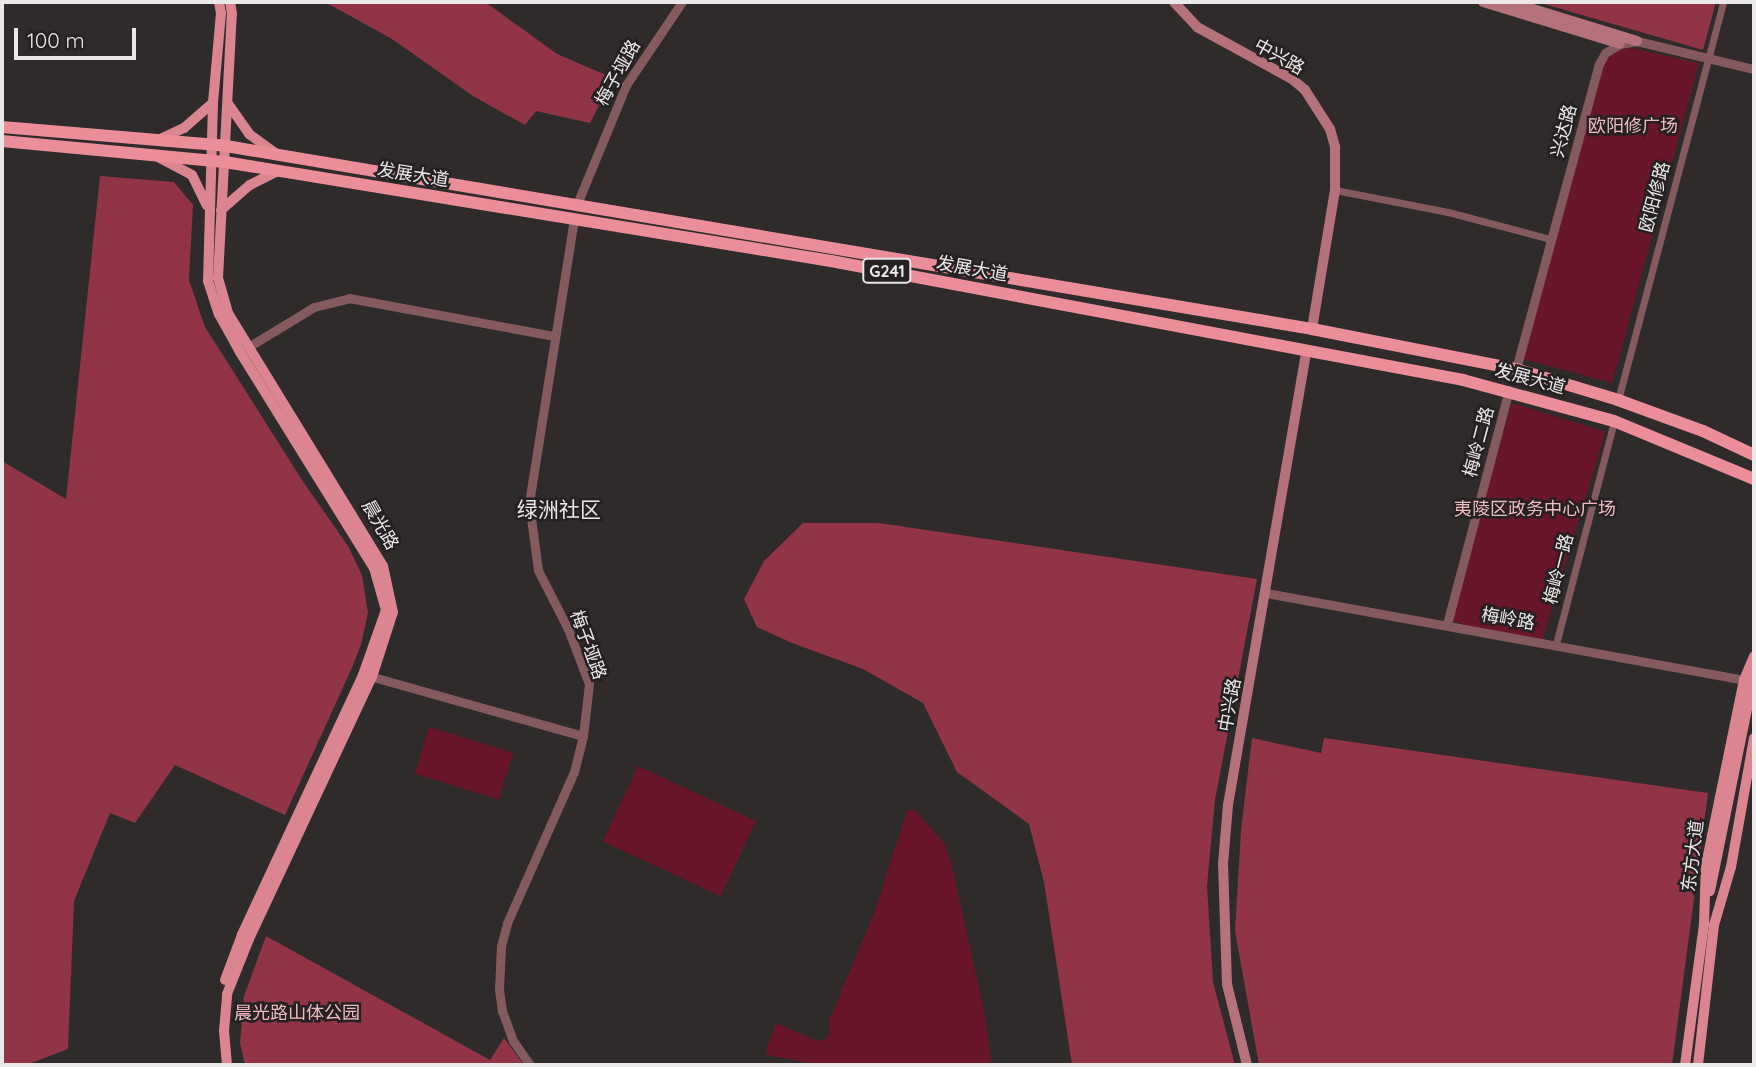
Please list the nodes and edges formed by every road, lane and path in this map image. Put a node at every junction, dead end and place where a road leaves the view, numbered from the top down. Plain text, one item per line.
1 (219, 2) edge
2 (230, 2) edge
3 (682, 2) edge
4 (1174, 2) edge
5 (1483, 2) edge
6 (1510, 2) edge
7 (1723, 2) edge
8 (1637, 41) junction
9 (1620, 44) junction
10 (1707, 59) junction
11 (1754, 69) edge
12 (214, 103) junction
13 (228, 103) junction
14 (2, 127) edge
15 (2, 141) edge
16 (156, 141) junction
17 (213, 145) junction
18 (226, 146) junction
19 (278, 154) junction
20 (154, 156) junction
21 (211, 161) junction
22 (226, 162) junction
23 (278, 171) junction
24 (1335, 191) junction
25 (577, 204) junction
26 (221, 210) junction
27 (210, 215) junction
28 (574, 219) junction
29 (1550, 239) junction
30 (1312, 329) junction
31 (555, 336) junction
32 (245, 349) junction
33 (1306, 352) junction
34 (1516, 369) junction
35 (1509, 390) junction
36 (1618, 400) junction
37 (1614, 421) junction
38 (1754, 455) edge
39 (1754, 479) edge
40 (1266, 593) junction
41 (1447, 624) junction
42 (1556, 644) junction
43 (1754, 656) edge
44 (367, 676) junction
45 (1749, 677) edge
46 (1754, 703) edge
47 (583, 736) junction
48 (1754, 738) edge
49 (1709, 925) junction
50 (219, 1065) edge
51 (227, 1065) edge
52 (530, 1065) edge
53 (1247, 1065) edge
54 (1685, 1065) edge
55 (1698, 1065) edge

1 - 12 main road, 晨光路
2 - 13 main road, 晨光路
3 - 25 street, 梅子垭路
4 - 24 main road, 中兴路
5 - 9 main road
6 - 8 main road
7 - 10 street, 欧阳修路
8 - 9 street
8 - 10 street
9 - 29 street, 兴达路
10 - 11 street
10 - 36 street, 欧阳修路
12 - 16 main road
12 - 17 main road, 晨光路
13 - 18 main road, 晨光路
13 - 19 main road
14 - 16 highway, 发展大道 / G241
15 - 20 highway, 发展大道 / G241
16 - 17 highway, 发展大道 / G241
17 - 18 highway, 发展大道 / G241
17 - 21 main road, 晨光路
18 - 19 highway, 发展大道 / G241
18 - 22 main road, 晨光路
19 - 25 highway, 发展大道 / G241
20 - 21 highway, 发展大道 / G241
20 - 27 main road
21 - 22 highway, 发展大道 / G241
21 - 27 main road, 晨光路
22 - 23 highway, 发展大道 / G241
22 - 26 main road, 晨光路
23 - 26 main road
23 - 28 highway, 发展大道 / G241
24 - 29 street
24 - 30 main road, 中兴路
25 - 30 highway, 发展大道 / G241
26 - 32 main road, 晨光路
27 - 32 main road, 晨光路
28 - 31 street, 梅子垭路
28 - 33 highway, 发展大道 / G241
29 - 34 street, 兴达路
30 - 34 highway, 发展大道 / G241
31 - 32 street
31 - 47 street, 梅子垭路
32 - 44 main road, 晨光路
33 - 35 highway, 发展大道 / G241
33 - 40 main road, 中兴路
34 - 36 highway, 发展大道 / G241
35 - 37 highway, 发展大道 / G241
35 - 41 street, 梅岭二路
36 - 38 highway, 发展大道 / G241
37 - 39 highway, 发展大道 / G241
37 - 42 street, 梅岭一路
40 - 41 street, 梅岭路
40 - 53 main road, 中兴路
41 - 42 street, 梅岭路
42 - 45 street, 梅岭路
43 - 45 main road
44 - 47 street
44 - 50 main road, 晨光路
44 - 51 main road, 晨光路
45 - 49 main road
46 - 49 main road
47 - 52 street, 梅子垭路
48 - 49 main road, 东方大道
49 - 54 main road, 东方大道
49 - 55 main road, 东方大道

